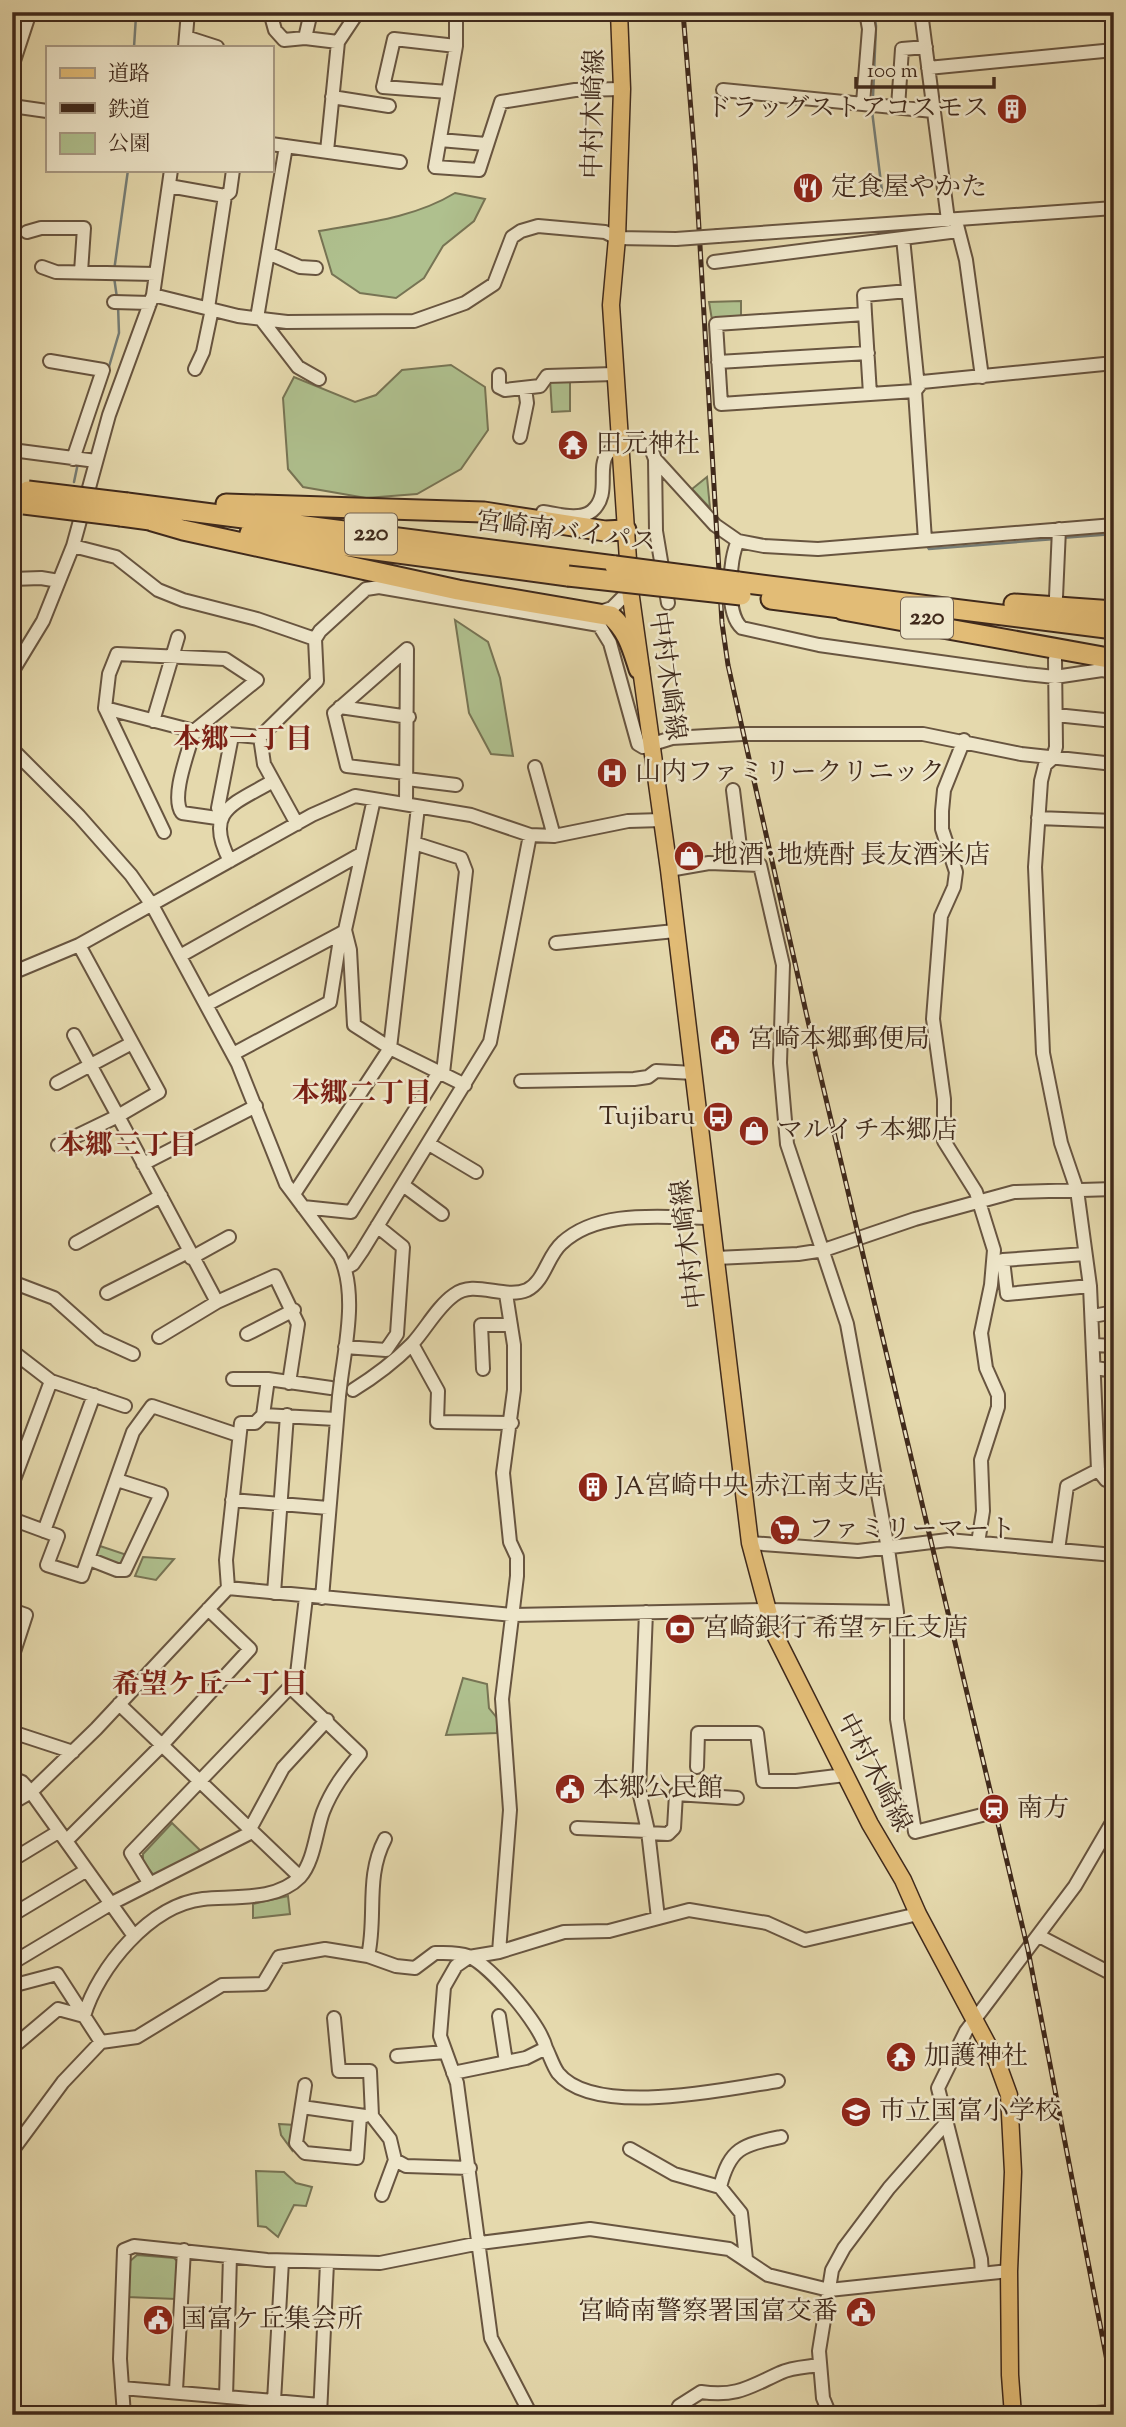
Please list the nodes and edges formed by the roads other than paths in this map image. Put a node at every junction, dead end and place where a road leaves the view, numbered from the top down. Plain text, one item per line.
1 (30, 12) edge
2 (135, 12) edge
3 (164, 12) edge
4 (188, 12) edge
5 (270, 12) edge
6 (311, 12) edge
7 (358, 12) edge
8 (456, 12) edge
9 (620, 12) edge
10 (866, 12) edge
11 (921, 12) edge
12 (305, 38) junction
13 (186, 42) edge
14 (338, 42) junction
15 (211, 46) edge
16 (456, 46) junction
17 (926, 47) junction
18 (1114, 50) edge
19 (12, 67) edge
20 (928, 68) junction
21 (622, 89) junction
22 (723, 90) dead end
23 (448, 92) junction
24 (332, 97) junction
25 (863, 103) junction
26 (12, 106) edge
27 (389, 106) dead end
28 (898, 107) junction
29 (46, 111) edge
30 (933, 111) junction
31 (440, 140) junction
32 (273, 144) edge
33 (486, 144) junction
34 (286, 146) junction
35 (327, 151) junction
36 (400, 162) dead end
37 (171, 172) edge
38 (233, 172) edge
39 (169, 186) junction
40 (225, 197) junction
41 (1114, 208) edge
42 (954, 223) junction
43 (27, 232) dead end
44 (617, 237) junction
45 (903, 238) junction
46 (268, 253) junction
47 (714, 262) dead end
48 (42, 267) dead end
49 (316, 268) dead end
50 (81, 272) junction
51 (156, 274) junction
52 (908, 291) junction
53 (152, 299) junction
54 (116, 302) dead end
55 (210, 309) junction
56 (865, 314) junction
57 (259, 319) junction
58 (867, 353) junction
59 (50, 361) dead end
60 (718, 362) junction
61 (1114, 363) edge
62 (195, 369) dead end
63 (614, 374) junction
64 (499, 375) dead end
65 (982, 377) junction
66 (319, 379) dead end
67 (525, 388) junction
68 (917, 389) junction
69 (870, 394) junction
70 (520, 437) dead end
71 (620, 444) junction
72 (12, 450) edge
73 (73, 459) junction
74 (655, 459) junction
75 (96, 461) junction
76 (19, 496) edge
77 (475, 505) dead end
78 (154, 513) junction
79 (1114, 525) edge
80 (1059, 529) junction
81 (626, 530) junction
82 (925, 540) junction
83 (738, 541) junction
84 (73, 546) junction
85 (12, 579) edge
86 (59, 581) junction
87 (739, 589) junction
88 (630, 590) junction
89 (1056, 597) dead end
90 (866, 598) junction
91 (668, 603) dead end
92 (818, 605) junction
93 (1114, 611) edge
94 (597, 613) junction
95 (1114, 629) edge
96 (178, 636) dead end
97 (315, 639) junction
98 (1114, 642) edge
99 (169, 657) junction
100 (1055, 659) dead end
101 (1114, 659) edge
102 (639, 669) junction
103 (12, 671) edge
104 (1114, 671) edge
105 (1055, 677) junction
106 (105, 708) junction
107 (340, 708) junction
108 (1056, 715) junction
109 (409, 717) junction
110 (153, 720) junction
111 (1114, 721) edge
112 (194, 731) junction
113 (232, 736) junction
114 (260, 737) junction
115 (964, 740) junction
116 (651, 743) junction
117 (12, 749) edge
118 (1053, 758) junction
119 (1114, 764) edge
120 (535, 767) dead end
121 (407, 776) junction
122 (273, 781) junction
123 (456, 785) dead end
124 (733, 790) dead end
125 (374, 799) junction
126 (412, 806) junction
127 (1038, 818) junction
128 (662, 820) junction
129 (1114, 821) edge
130 (297, 824) junction
131 (164, 832) dead end
132 (530, 835) junction
133 (554, 836) junction
134 (414, 843) junction
135 (361, 854) junction
136 (230, 861) junction
137 (742, 863) junction
138 (669, 870) junction
139 (152, 905) junction
140 (343, 932) junction
141 (675, 932) junction
142 (555, 943) dead end
143 (79, 945) junction
144 (180, 956) junction
145 (12, 973) edge
146 (208, 1004) junction
147 (74, 1035) dead end
148 (132, 1043) junction
149 (390, 1048) junction
150 (233, 1054) junction
151 (91, 1067) junction
152 (441, 1072) junction
153 (694, 1073) junction
154 (521, 1081) dead end
155 (57, 1083) dead end
156 (465, 1084) junction
157 (256, 1106) junction
158 (118, 1116) junction
159 (429, 1144) junction
160 (58, 1146) dead end
161 (143, 1164) junction
162 (476, 1172) dead end
163 (403, 1185) junction
164 (1114, 1189) edge
165 (1077, 1190) junction
166 (294, 1194) junction
167 (161, 1196) junction
168 (980, 1201) junction
169 (303, 1207) junction
170 (442, 1214) dead end
171 (711, 1218) junction
172 (377, 1226) junction
173 (229, 1237) dead end
174 (76, 1242) dead end
175 (824, 1250) junction
176 (1085, 1254) junction
177 (190, 1255) junction
178 (716, 1258) junction
179 (998, 1260) junction
180 (346, 1268) junction
181 (12, 1282) edge
182 (1090, 1286) junction
183 (107, 1293) dead end
184 (506, 1294) junction
185 (217, 1302) junction
186 (294, 1310) junction
187 (1114, 1312) edge
188 (1093, 1316) junction
189 (511, 1325) junction
190 (247, 1334) dead end
191 (159, 1337) dead end
192 (412, 1344) junction
193 (1095, 1345) junction
194 (1114, 1346) edge
195 (345, 1347) junction
196 (133, 1353) dead end
197 (12, 1361) edge
198 (1096, 1368) junction
199 (482, 1369) dead end
200 (1114, 1371) edge
201 (233, 1379) dead end
202 (268, 1379) junction
203 (51, 1381) junction
204 (289, 1383) junction
205 (337, 1388) junction
206 (353, 1390) dead end
207 (94, 1395) junction
208 (125, 1406) dead end
209 (264, 1415) junction
210 (287, 1415) junction
211 (336, 1419) junction
212 (512, 1423) junction
213 (238, 1435) junction
214 (1098, 1470) junction
215 (117, 1479) junction
216 (1114, 1482) edge
217 (12, 1485) edge
218 (232, 1500) junction
219 (280, 1504) junction
220 (328, 1508) junction
221 (12, 1519) edge
222 (44, 1531) junction
223 (750, 1543) junction
224 (978, 1543) junction
225 (888, 1549) junction
226 (1058, 1549) junction
227 (1114, 1555) edge
228 (89, 1559) junction
229 (228, 1588) junction
230 (274, 1593) junction
231 (306, 1597) junction
232 (321, 1598) junction
233 (208, 1609) junction
234 (766, 1610) junction
235 (12, 1611) edge
236 (646, 1612) junction
237 (897, 1612) junction
238 (513, 1615) junction
239 (12, 1658) edge
240 (290, 1687) junction
241 (119, 1704) junction
242 (327, 1720) junction
243 (12, 1732) edge
244 (162, 1745) junction
245 (73, 1752) junction
246 (696, 1767) dead end
247 (845, 1775) junction
248 (12, 1778) edge
249 (198, 1781) junction
250 (31, 1792) junction
251 (737, 1798) dead end
252 (12, 1803) edge
253 (982, 1815) dead end
254 (1114, 1819) edge
255 (577, 1828) dead end
256 (251, 1830) junction
257 (647, 1832) junction
258 (62, 1836) junction
259 (385, 1839) dead end
260 (1099, 1846) junction
261 (1114, 1847) edge
262 (12, 1860) edge
263 (87, 1870) junction
264 (300, 1877) junction
265 (150, 1884) junction
266 (112, 1903) junction
267 (918, 1914) junction
268 (12, 1916) edge
269 (658, 1918) junction
270 (134, 1936) junction
271 (1039, 1936) junction
272 (499, 1952) junction
273 (368, 1956) junction
274 (469, 1957) junction
275 (12, 1963) edge
276 (1114, 1975) edge
277 (12, 1976) edge
278 (84, 2016) junction
279 (499, 2016) dead end
280 (334, 2018) dead end
281 (975, 2019) junction
282 (100, 2042) junction
283 (12, 2048) edge
284 (546, 2048) junction
285 (445, 2053) junction
286 (397, 2056) dead end
287 (506, 2062) junction
288 (453, 2073) junction
289 (778, 2081) dead end
290 (305, 2085) dead end
291 (302, 2107) junction
292 (366, 2116) junction
293 (947, 2122) junction
294 (781, 2137) dead end
295 (630, 2148) dead end
296 (12, 2151) edge
297 (396, 2160) junction
298 (470, 2168) junction
299 (720, 2188) junction
300 (382, 2195) dead end
301 (480, 2244) junction
302 (184, 2250) junction
303 (230, 2256) junction
304 (746, 2259) junction
305 (282, 2261) junction
306 (327, 2263) junction
307 (1009, 2271) junction
308 (982, 2274) junction
309 (829, 2290) junction
310 (819, 2365) junction
311 (122, 2388) junction
312 (176, 2390) junction
313 (226, 2396) junction
314 (274, 2401) junction
315 (320, 2410) edge
316 (1109, 2412) dead end
317 (124, 2415) edge
318 (531, 2415) edge
319 (675, 2415) edge
320 (830, 2415) edge
321 (1013, 2415) edge
322 (1071, 2415) edge

1 - 19 street
2 - 3 street
4 - 13 street
5 - 12 street
6 - 12 street
7 - 14 street
8 - 16 street
9 - 21 main road, 中村木崎線
10 - 25 street
11 - 17 street
12 - 14 street
13 - 15 street
14 - 24 street
16 - 23 street
16 - 23 street
17 - 20 street
17 - 28 street
18 - 20 street
20 - 30 street
21 - 33 street
21 - 44 main road, 中村木崎線
22 - 25 street
23 - 31 street
24 - 27 street
24 - 35 street
25 - 28 street
26 - 29 street
28 - 30 street
30 - 42 street
31 - 33 street
31 - 33 street
32 - 34 street
34 - 35 street
34 - 46 street
35 - 36 street
37 - 39 street
38 - 40 street
39 - 40 street
39 - 51 street
40 - 55 street
41 - 42 street
42 - 44 street, bridge
42 - 45 street
42 - 65 street
43 - 50 street
44 - 57 street
44 - 63 main road, 中村木崎線
45 - 47 street
45 - 52 street
46 - 49 street
46 - 57 street
48 - 50 street
50 - 51 street
51 - 53 street
52 - 56 street
52 - 68 street
53 - 54 street
53 - 55 street
53 - 75 street
55 - 57 street
55 - 62 street
56 - 58 street
56 - 60 street
57 - 66 street
58 - 60 street
58 - 69 street
59 - 73 street
60 - 69 street
61 - 65 street
63 - 67 street
63 - 71 main road, 中村木崎線
64 - 67 street
65 - 68 street
67 - 70 street
68 - 69 street
68 - 82 street
71 - 74 street
71 - 77 street
71 - 81 main road, 中村木崎線
72 - 73 street
73 - 75 street
74 - 83 street
74 - 91 street
75 - 84 street
76 - 78 highway, 宮崎南バイパス / 220, bridge
78 - 81 highway
78 - 87 highway, 宮崎南バイパス / 220, bridge
78 - 87 highway, 宮崎南バイパス / 220, bridge
78 - 94 highway
79 - 80 street
80 - 82 street
80 - 89 street
81 - 88 main road, 中村木崎線
82 - 83 street
83 - 105 street
84 - 86 street
84 - 97 street
85 - 86 street
86 - 103 street
87 - 90 highway, 宮崎南バイパス / 220
87 - 92 highway, 宮崎南バイパス / 220
88 - 94 street
88 - 102 main road, 中村木崎線
90 - 93 highway, 220
90 - 95 highway, 宮崎南バイパス / 220
92 - 98 highway, 宮崎南バイパス / 220
92 - 101 highway
94 - 102 highway
96 - 99 street
97 - 114 street
97 - 116 street
99 - 106 street
99 - 110 street
99 - 112 street
100 - 105 street
102 - 116 main road, 中村木崎線
104 - 105 street
105 - 108 street
106 - 110 street
106 - 131 street
107 - 109 street
107 - 109 street
107 - 121 street
108 - 111 street
108 - 118 street
109 - 121 street
110 - 112 street
112 - 113 street
112 - 113 street
113 - 114 street
114 - 122 street
115 - 116 street
115 - 118 street
115 - 168 street
116 - 128 main road, 中村木崎線
117 - 139 street
118 - 119 street
118 - 127 street
120 - 133 street
121 - 123 street
121 - 126 street
122 - 130 street
122 - 136 street
124 - 137 street
125 - 126 street
125 - 130 street
125 - 135 street
126 - 132 street
126 - 134 street
127 - 129 street
127 - 165 street
128 - 133 street
128 - 138 main road, 中村木崎線
130 - 136 street
132 - 133 street
132 - 156 street
134 - 149 street
134 - 152 street
135 - 140 street
135 - 144 street
136 - 139 street
137 - 138 street
137 - 175 street
138 - 141 main road, 中村木崎線
139 - 143 street
139 - 144 street
140 - 146 street
140 - 149 street
140 - 150 street
141 - 142 street
141 - 153 main road, 中村木崎線
143 - 145 street
143 - 148 street
144 - 146 street
146 - 150 street
147 - 151 street
148 - 151 street
148 - 158 street
149 - 152 street
149 - 166 street
150 - 157 street
151 - 155 street
151 - 158 street
152 - 156 street
152 - 169 street
153 - 154 street
153 - 171 main road, 中村木崎線
156 - 159 street
157 - 161 street
157 - 166 street
158 - 160 street
158 - 161 street
159 - 162 street
159 - 163 street
161 - 167 street
163 - 170 street
163 - 172 street
164 - 165 street
165 - 168 street
165 - 176 street
166 - 169 street
167 - 174 street
167 - 177 street
168 - 175 street
168 - 179 street
169 - 180 street
171 - 178 main road, 中村木崎線
171 - 184 street
172 - 180 street
172 - 195 street
173 - 177 street
175 - 178 street
175 - 225 street
176 - 179 street
176 - 182 street
177 - 183 street
177 - 185 street
178 - 223 main road, 中村木崎線
179 - 182 street
179 - 224 street
180 - 195 street
181 - 196 street
182 - 188 street
184 - 189 street
184 - 192 street
185 - 186 street
185 - 191 street
186 - 190 street
186 - 204 street
187 - 188 street
188 - 193 street
189 - 199 street
189 - 212 street
192 - 206 street
192 - 212 street
193 - 194 street
193 - 198 street
195 - 205 street
197 - 203 street
198 - 200 street
198 - 214 street
201 - 202 street
202 - 204 street
202 - 209 street
203 - 207 street
203 - 217 street
204 - 205 street
205 - 211 street
207 - 208 street
207 - 222 street
209 - 210 street
209 - 213 street
210 - 211 street
210 - 219 street
211 - 220 street
212 - 238 street
213 - 215 street
213 - 218 street
214 - 216 street
214 - 226 street
215 - 228 street
215 - 228 street
218 - 219 street
218 - 229 street
219 - 220 street
219 - 230 street
220 - 232 street
221 - 222 street
222 - 228 street
223 - 225 street
223 - 234 main road, 中村木崎線
224 - 225 street
224 - 226 street
225 - 237 street
226 - 227 street
229 - 230 street
229 - 233 street
230 - 231 street
231 - 232 street
231 - 240 street
232 - 238 street
233 - 241 street
233 - 244 street
234 - 236 street
234 - 237 street
234 - 247 main road, 中村木崎線
235 - 239 street
236 - 238 street
236 - 257 street
237 - 253 street
238 - 272 street
240 - 242 street
240 - 249 street
241 - 244 street
241 - 245 street
242 - 256 street
242 - 264 street
243 - 245 street
244 - 249 street
244 - 258 street
245 - 250 street
246 - 247 street
247 - 267 main road, 中村木崎線
248 - 250 street
249 - 256 street
249 - 265 street
250 - 252 street
250 - 258 street
251 - 257 street
254 - 260 street
255 - 257 street
256 - 264 street
256 - 265 street
257 - 269 street
258 - 262 street
258 - 263 street
259 - 273 street
260 - 261 street
260 - 271 street
263 - 266 street
263 - 268 street
264 - 270 street
265 - 266 street
266 - 270 street
266 - 275 street
267 - 269 street
267 - 281 main road, 中村木崎線
269 - 272 street
270 - 278 street
271 - 276 street
271 - 281 street
272 - 274 street
273 - 274 street
273 - 282 street
274 - 284 street
274 - 285 street
277 - 278 street
278 - 282 street
278 - 283 street
279 - 287 street
280 - 292 street
281 - 293 street
281 - 307 main road, 中村木崎線
282 - 296 street
284 - 287 street
284 - 289 street
285 - 286 street
285 - 288 street
287 - 288 street
288 - 298 street
290 - 291 street
291 - 292 street
291 - 292 street
292 - 297 street
293 - 308 street
293 - 309 street
294 - 299 street
295 - 299 street
297 - 298 street
297 - 300 street
298 - 301 street
299 - 304 street
301 - 304 street
301 - 306 street
301 - 318 street
302 - 303 street
302 - 311 street
302 - 312 street
303 - 305 street
303 - 313 street
304 - 309 street
305 - 306 street
305 - 314 street
306 - 315 street
307 - 308 street
307 - 321 main road, 中村木崎線
308 - 309 street
309 - 310 street
310 - 319 street
310 - 320 street
311 - 312 street
311 - 317 street
312 - 313 street
313 - 314 street
314 - 315 street
316 - 322 street

